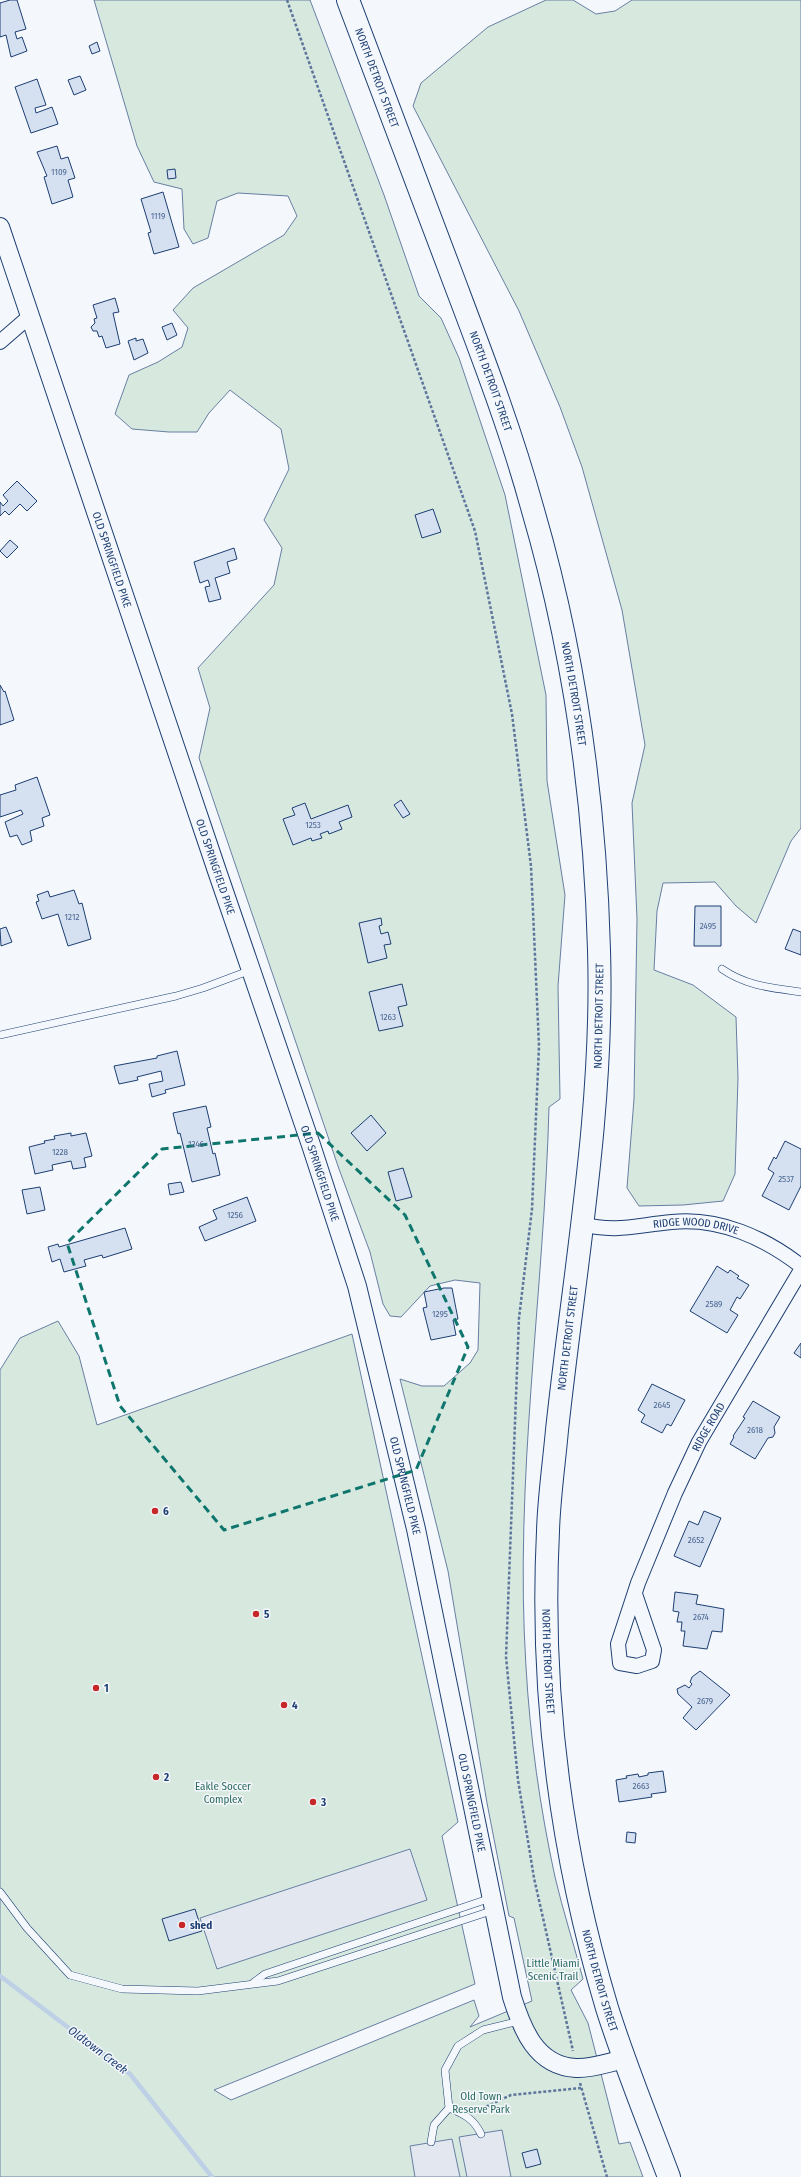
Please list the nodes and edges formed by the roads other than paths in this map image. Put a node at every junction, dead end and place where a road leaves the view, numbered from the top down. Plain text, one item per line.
1 (348, 0) edge
2 (0, 227) edge
3 (30, 316) junction
4 (0, 342) edge
5 (722, 968) dead end
6 (251, 970) junction
7 (801, 992) edge
8 (0, 1035) edge
9 (581, 1224) junction
10 (801, 1266) edge
11 (801, 1270) edge
12 (634, 1594) junction
13 (0, 1892) edge
14 (493, 1904) junction
15 (252, 1984) junction
16 (519, 2021) junction
17 (625, 2059) junction
18 (450, 2108) junction
19 (481, 2134) dead end
20 (431, 2142) dead end
21 (669, 2177) edge

1 - 9 highway, NORTH DETROIT STREET
2 - 3 street, OLD SPRINGFIELD PIKE
3 - 4 street
3 - 6 street, OLD SPRINGFIELD PIKE
5 - 7 lane
6 - 8 lane
6 - 14 street, OLD SPRINGFIELD PIKE
9 - 10 street, RIDGE WOOD DRIVE
9 - 17 highway, NORTH DETROIT STREET
11 - 12 street, RIDGE ROAD
12 - 12 street, RIDGE ROAD
13 - 15 lane
14 - 15 lane
14 - 15 lane
14 - 16 street, OLD SPRINGFIELD PIKE
16 - 17 street, OLD SPRINGFIELD PIKE
16 - 18 lane
17 - 21 highway, NORTH DETROIT STREET
18 - 19 lane
18 - 20 lane

